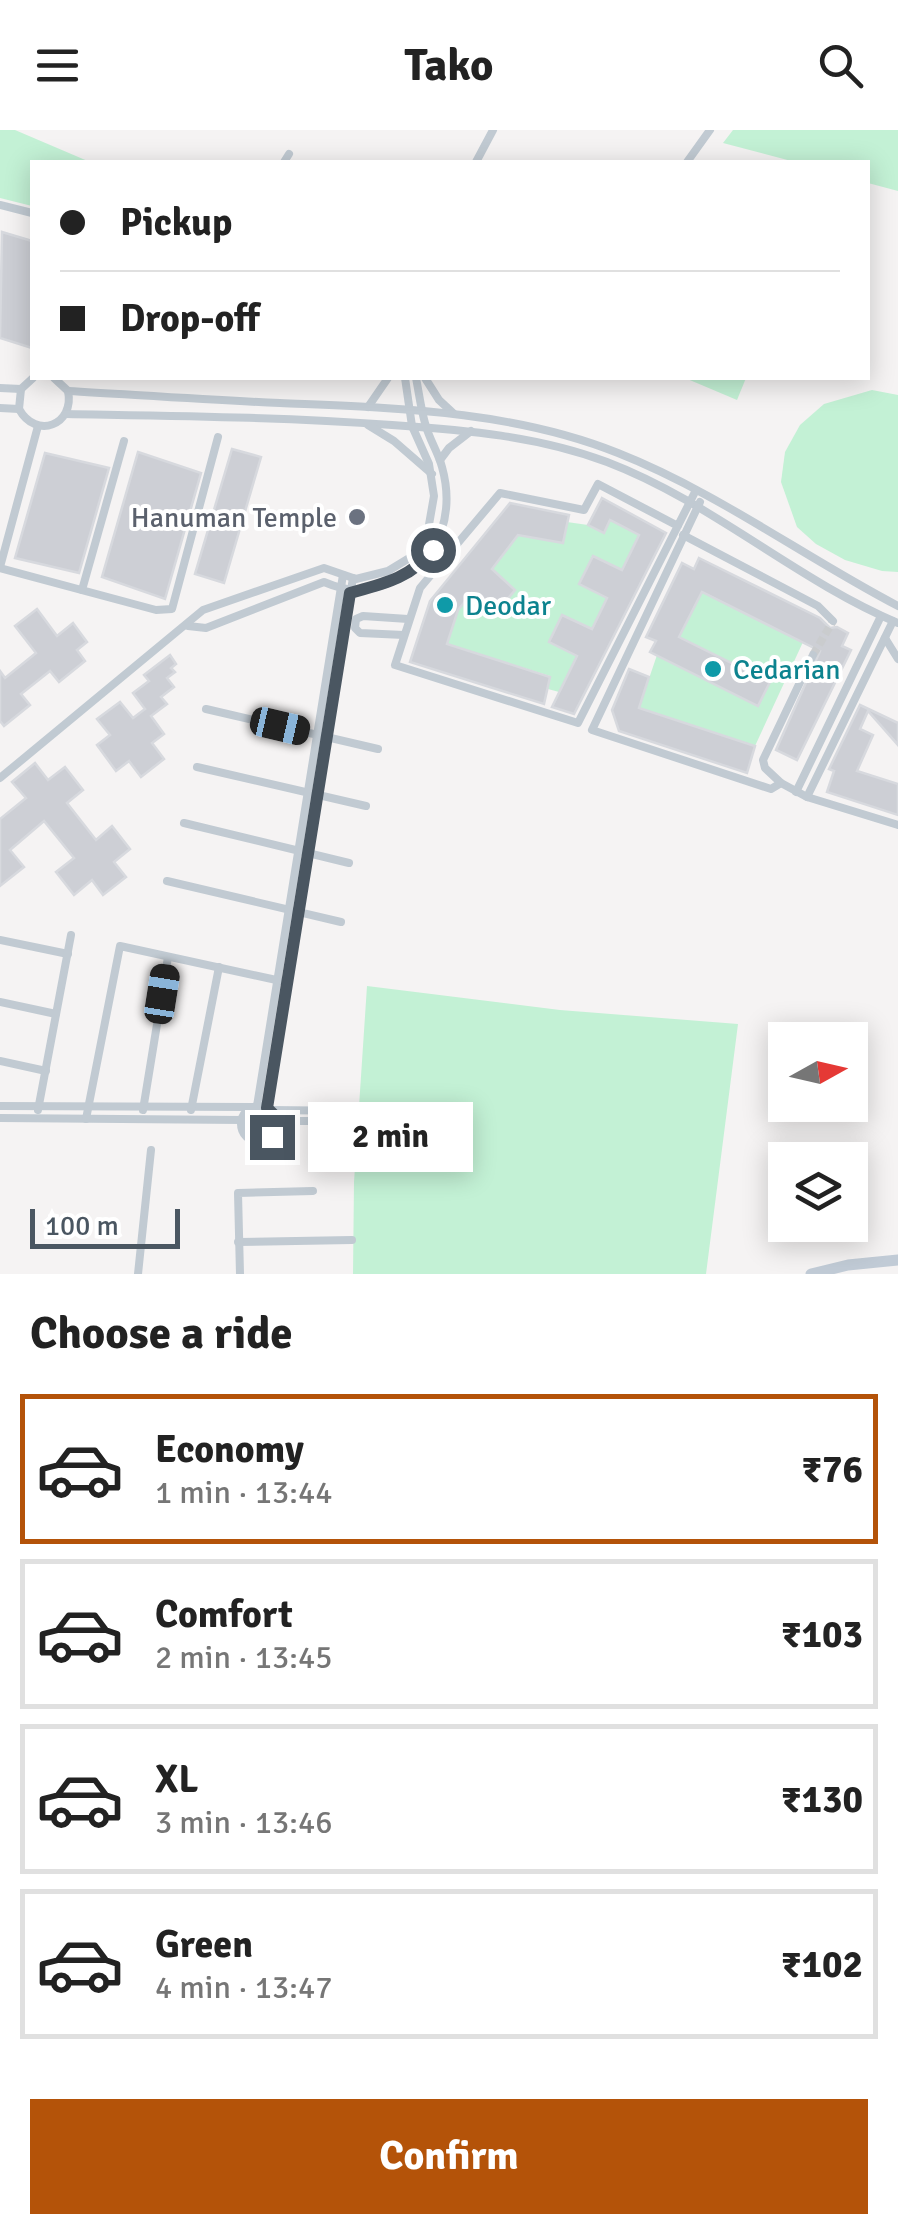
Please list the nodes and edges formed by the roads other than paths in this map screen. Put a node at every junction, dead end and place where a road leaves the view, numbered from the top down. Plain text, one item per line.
1 (494, 130) edge
2 (710, 130) edge
3 (477, 160) edge
4 (688, 160) edge
5 (0, 205) edge
6 (30, 212) edge
7 (31, 380) edge
8 (56, 380) edge
9 (387, 380) edge
10 (404, 380) edge
11 (416, 380) edge
12 (426, 380) edge
13 (0, 388) edge
14 (21, 389) junction
15 (68, 391) junction
16 (368, 407) junction
17 (0, 408) edge
18 (19, 409) junction
19 (408, 410) junction
20 (422, 411) junction
21 (66, 414) junction
22 (454, 414) junction
23 (364, 423) junction
24 (38, 426) junction
25 (412, 426) junction
26 (426, 426) junction
27 (471, 431) junction
28 (218, 437) dead end
29 (124, 441) dead end
30 (440, 460) junction
31 (432, 474) junction
32 (701, 492) junction
33 (694, 503) junction
34 (678, 526) junction
35 (683, 536) junction
36 (0, 568) edge
37 (348, 577) junction
38 (340, 589) junction
39 (82, 590) junction
40 (350, 593) junction
41 (898, 606) edge
42 (881, 616) junction
43 (408, 619) junction
44 (832, 621) dead end
45 (896, 622) edge
46 (188, 626) junction
47 (404, 634) junction
48 (885, 638) junction
49 (813, 655) tunnel mouth
50 (898, 659) edge
51 (206, 709) dead end
52 (322, 736) junction
53 (378, 749) dead end
54 (198, 767) dead end
55 (0, 778) edge
56 (781, 784) junction
57 (796, 792) junction
58 (312, 794) junction
59 (807, 797) junction
60 (366, 806) dead end
61 (184, 823) dead end
62 (898, 825) edge
63 (303, 852) junction
64 (349, 863) dead end
65 (168, 882) dead end
66 (293, 911) junction
67 (341, 922) dead end
68 (72, 935) dead end
69 (0, 940) edge
70 (68, 954) junction
71 (168, 957) junction
72 (219, 968) junction
73 (282, 981) junction
74 (0, 1002) edge
75 (56, 1014) junction
76 (0, 1061) edge
77 (46, 1070) junction
78 (0, 1106) edge
79 (39, 1106) junction
80 (89, 1107) junction
81 (143, 1107) junction
82 (192, 1107) junction
83 (262, 1108) junction
84 (358, 1111) dead end
85 (0, 1118) edge
86 (36, 1119) junction
87 (86, 1119) junction
88 (141, 1119) junction
89 (189, 1120) junction
90 (242, 1120) junction
91 (277, 1121) junction
92 (354, 1121) dead end
93 (151, 1150) dead end
94 (314, 1191) dead end
95 (352, 1240) dead end
96 (238, 1242) junction
97 (891, 1265) edge
98 (138, 1274) edge
99 (240, 1274) edge
100 (811, 1274) edge

1 - 3 street
2 - 4 street
5 - 6 street
7 - 14 street
8 - 15 street
9 - 16 street
10 - 19 street
11 - 20 street
12 - 22 street
13 - 14 street
14 - 18 street
15 - 16 street
15 - 21 street
16 - 19 street
17 - 18 street
18 - 24 street
19 - 20 street
19 - 25 street
20 - 22 street
20 - 26 street
21 - 23 street
21 - 24 street
22 - 32 street
23 - 25 street
23 - 31 street
24 - 36 street
25 - 26 street
25 - 31 street
26 - 27 street
26 - 30 street
27 - 30 street
27 - 33 street
28 - 39 street
29 - 39 street
30 - 40 street
31 - 37 street
32 - 33 street
32 - 41 street
33 - 34 street
33 - 35 street
33 - 42 street
34 - 43 street
34 - 47 street
35 - 44 street
35 - 56 street
36 - 39 street
37 - 38 street
37 - 40 street
37 - 46 street
38 - 40 street
38 - 46 street
38 - 52 street
40 - 52 street
42 - 45 street
42 - 57 street
43 - 47 street
43 - 47 street
45 - 48 street
46 - 55 street
48 - 50 street
48 - 59 street
49 - 56 street
51 - 52 street
52 - 53 street
52 - 58 street
54 - 58 street
56 - 57 street
57 - 59 street
58 - 60 street
58 - 63 street
59 - 62 street
61 - 63 street
63 - 64 street
63 - 66 street
65 - 66 street
66 - 67 street
66 - 73 street
68 - 70 street
69 - 70 street
70 - 75 street
71 - 72 street
71 - 80 street
71 - 81 street
72 - 73 street
72 - 82 street
73 - 83 street
74 - 75 street
75 - 77 street
76 - 77 street
77 - 79 street
78 - 79 street
79 - 80 street
79 - 86 street
80 - 81 street
80 - 87 street
81 - 82 street
81 - 88 street
82 - 83 street
82 - 89 street
83 - 84 street
83 - 90 street
83 - 91 street
85 - 86 street
86 - 87 street
87 - 88 street
88 - 89 street
89 - 90 street
90 - 91 street
91 - 92 street
93 - 98 street
94 - 96 street
95 - 96 street
96 - 99 street
97 - 100 street

